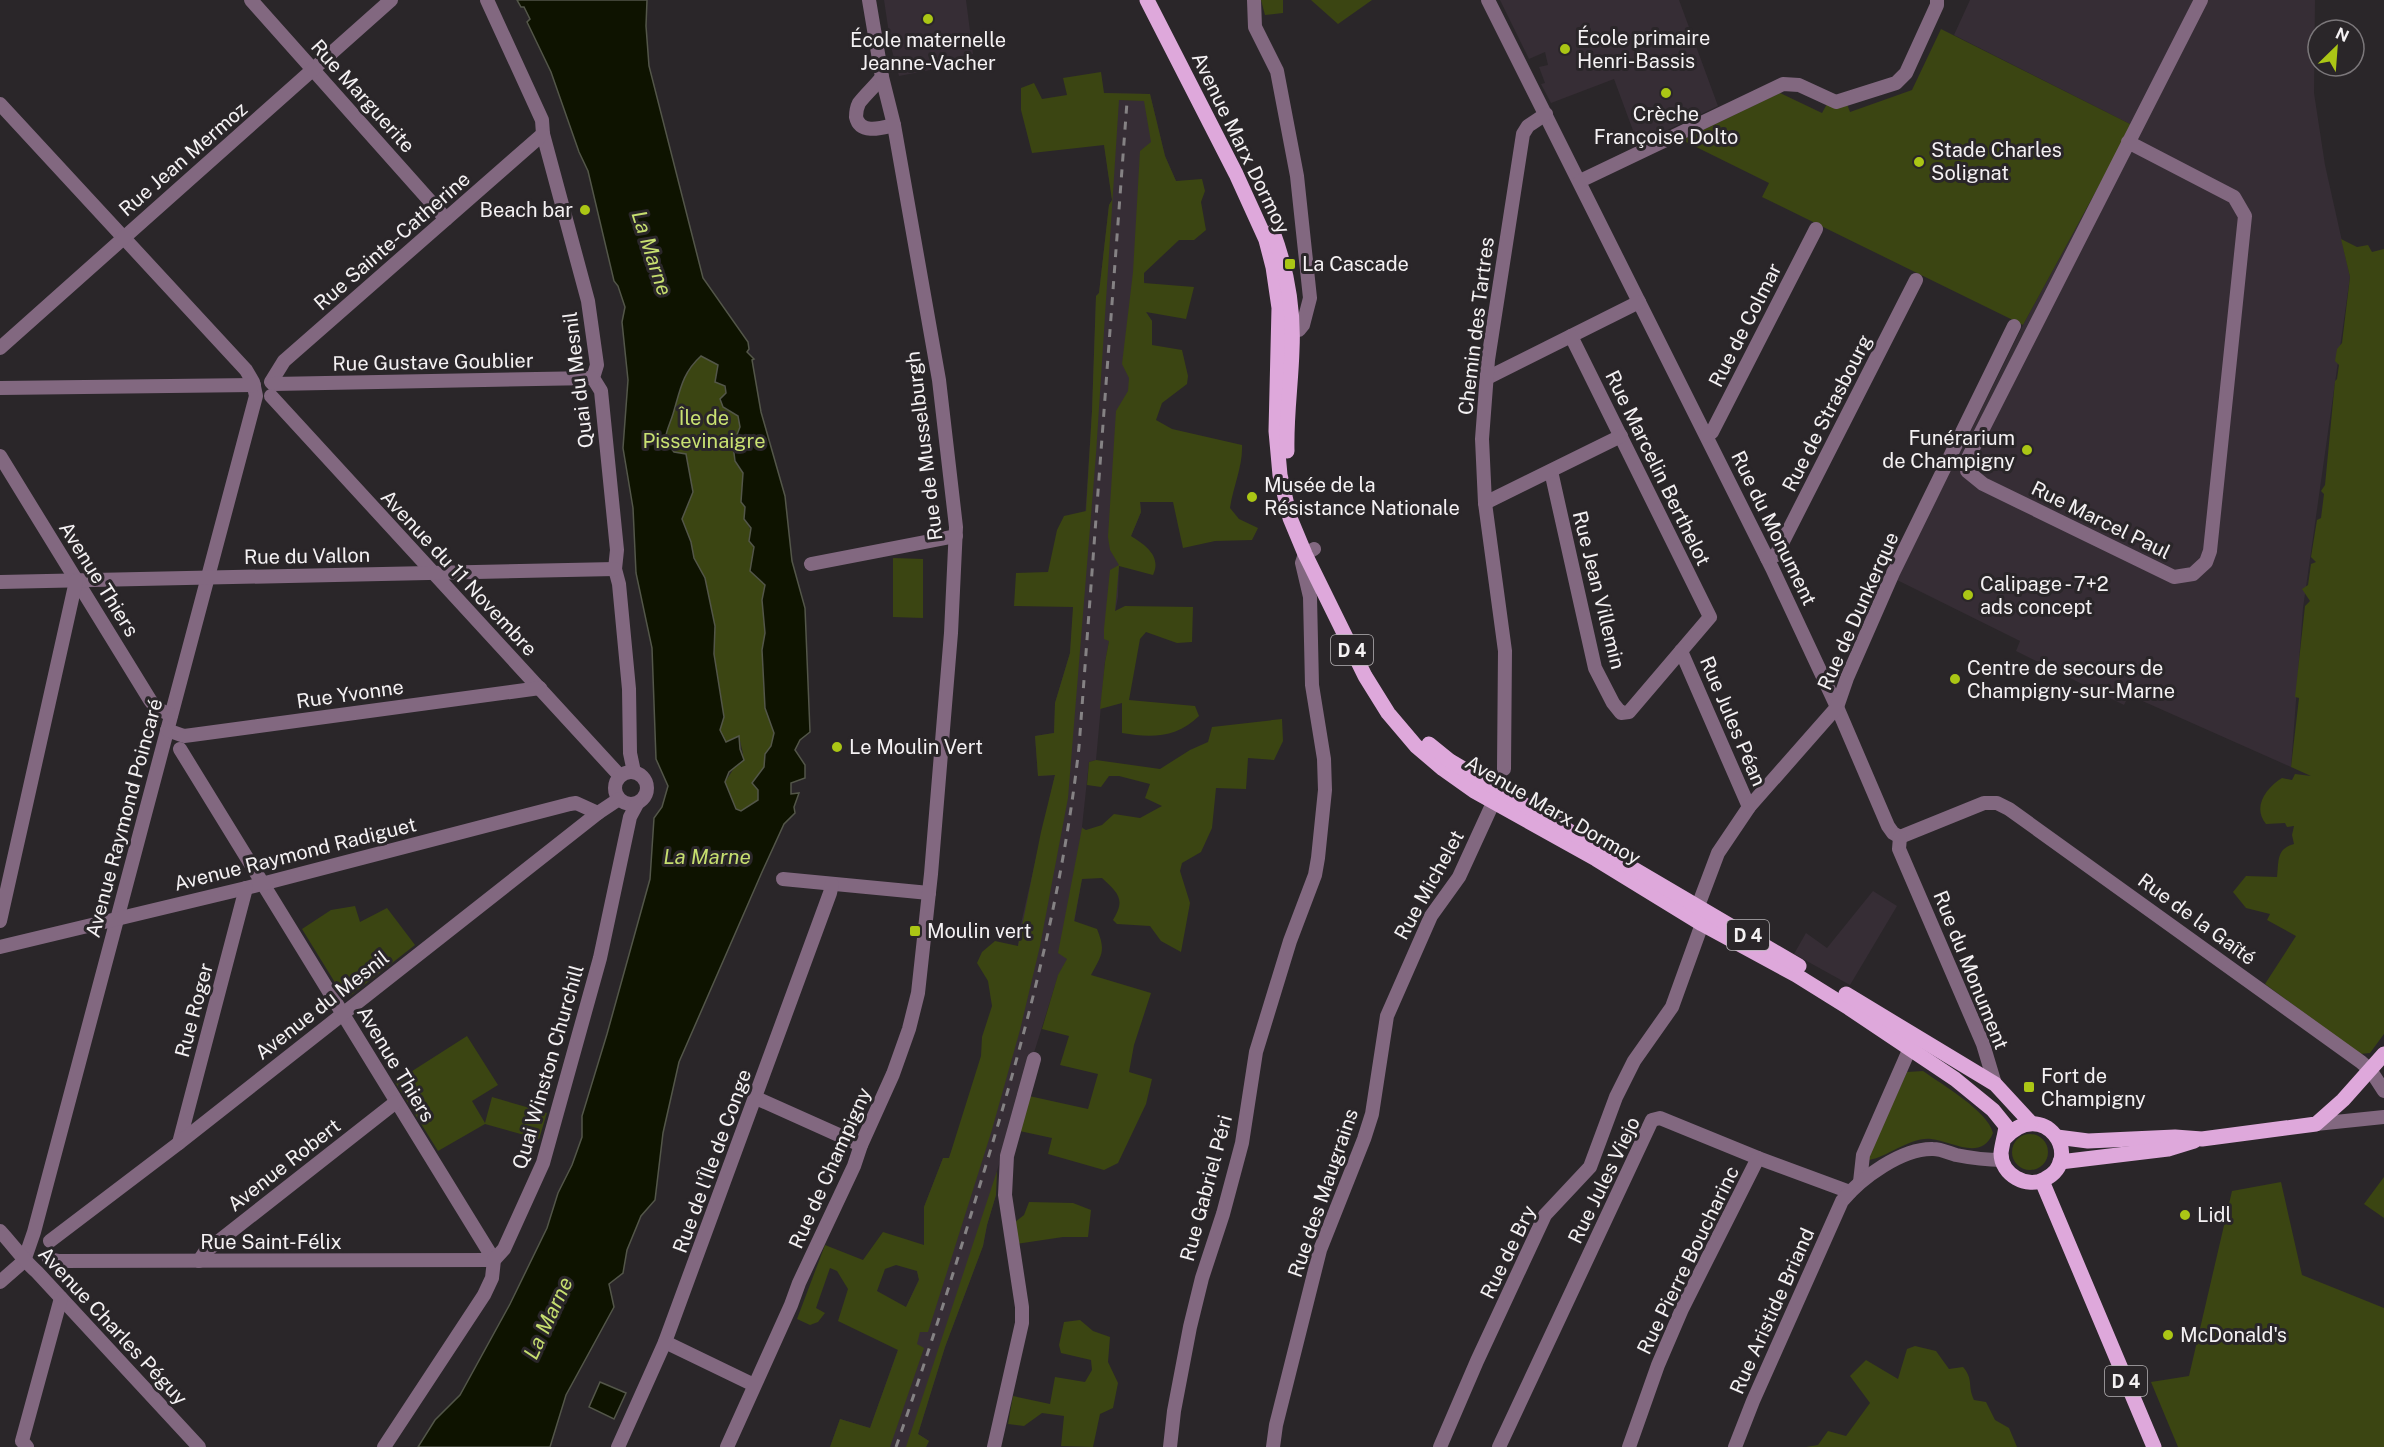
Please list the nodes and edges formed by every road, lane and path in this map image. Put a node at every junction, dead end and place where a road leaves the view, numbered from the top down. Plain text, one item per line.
1 (251, 0) edge
2 (391, 0) edge
3 (487, 0) edge
4 (869, 0) edge
5 (1147, 0) edge
6 (1156, 0) edge
7 (1254, 0) edge
8 (1488, 0) edge
9 (1937, 0) edge
10 (2201, 0) edge
11 (314, 69) junction
12 (882, 77) junction
13 (0, 104) edge
14 (1545, 114) junction
15 (894, 125) junction
16 (543, 134) junction
17 (2128, 142) junction
18 (1580, 181) junction
19 (446, 219) junction
20 (1816, 230) dead end
21 (124, 237) junction
22 (1916, 280) dead end
23 (1639, 302) junction
24 (2014, 326) dead end
25 (1286, 330) junction
26 (1571, 336) junction
27 (0, 348) edge
28 (594, 378) junction
29 (1487, 378) junction
30 (272, 387) junction
31 (0, 388) edge
32 (255, 388) junction
33 (1707, 436) junction
34 (1617, 438) junction
35 (0, 456) edge
36 (1551, 471) junction
37 (1485, 502) junction
38 (956, 537) junction
39 (1310, 552) junction
40 (1767, 558) junction
41 (811, 564) dead end
42 (615, 569) junction
43 (431, 572) junction
44 (208, 578) junction
45 (76, 581) junction
46 (0, 582) edge
47 (1682, 651) junction
48 (540, 688) junction
49 (1837, 707) junction
50 (171, 715) junction
51 (167, 730) junction
52 (184, 736) junction
53 (163, 747) junction
54 (180, 750) junction
55 (1504, 769) dead end
56 (627, 774) junction
57 (1497, 796) junction
58 (619, 799) junction
59 (637, 804) junction
60 (1749, 807) junction
61 (598, 813) junction
62 (1900, 837) junction
63 (783, 879) dead end
64 (262, 884) junction
65 (832, 884) junction
66 (246, 888) junction
67 (929, 893) junction
68 (1698, 906) junction
69 (117, 919) junction
70 (0, 921) edge
71 (1702, 924) junction
72 (0, 947) edge
73 (1398, 987) joint
74 (342, 1014) junction
75 (1910, 1048) junction
76 (2384, 1054) edge
77 (1035, 1059) dead end
78 (2371, 1071) junction
79 (1995, 1084) junction
80 (2384, 1091) edge
81 (756, 1098) junction
82 (396, 1102) junction
83 (2384, 1117) edge
84 (2031, 1123) junction
85 (2316, 1124) junction
86 (2057, 1137) junction
87 (2202, 1138) junction
88 (2004, 1139) junction
89 (179, 1143) junction
90 (861, 1145) junction
91 (1758, 1158) junction
92 (2002, 1160) junction
93 (2060, 1162) junction
94 (2042, 1181) junction
95 (1860, 1182) junction
96 (1850, 1192) junction
97 (0, 1232) edge
98 (34, 1232) junction
99 (50, 1241) junction
100 (49, 1259) junction
101 (494, 1260) junction
102 (24, 1261) junction
103 (199, 1261) junction
104 (37, 1272) junction
105 (0, 1282) edge
106 (61, 1298) junction
107 (665, 1342) junction
108 (754, 1385) junction
109 (21, 1445) edge
110 (199, 1447) edge
111 (384, 1447) edge
112 (618, 1447) edge
113 (727, 1447) edge
114 (994, 1447) edge
115 (1170, 1447) edge
116 (1273, 1447) edge
117 (1440, 1447) edge
118 (1499, 1447) edge
119 (1629, 1447) edge
120 (1735, 1447) edge
121 (2154, 1447) edge

1 - 11 street, Rue Marguerite
2 - 11 street, Rue Jean Mermoz
3 - 16 street, Quai du Mesnil
4 - 12 street, Rue de Musselburgh
5 - 25 main road, Avenue Marx Dormoy / D 4
6 - 25 main road, Avenue Marx Dormoy / D 4
7 - 25 street
8 - 14 street, Rue du Monument
9 - 18 street
10 - 17 street, Rue Marcel Paul
11 - 19 street, Rue Marguerite
11 - 21 street, Rue Jean Mermoz
12 - 15 street, Rue de Musselburgh
12 - 15 street
13 - 21 street
14 - 18 street, Rue du Monument
14 - 29 street, Chemin des Tartres
15 - 38 street, Rue de Musselburgh
16 - 19 street, Rue Sainte-Catherine
16 - 28 street, Quai du Mesnil
17 - 17 street, Rue Marcel Paul
18 - 23 street, Rue du Monument
19 - 30 street, Rue Sainte-Catherine
20 - 33 street, Rue de Colmar
21 - 27 street, Rue Jean Mermoz
21 - 32 street
22 - 40 street, Rue de Strasbourg
23 - 26 street
23 - 33 street, Rue du Monument
24 - 49 street, Rue de Dunkerque
25 - 39 main road, Avenue Marx Dormoy / D 4
26 - 29 street
26 - 34 street, Rue Marcelin Berthelot
28 - 30 street, Rue Gustave Goublier
28 - 42 street, Quai du Mesnil
29 - 37 street, Chemin des Tartres
30 - 32 street, Rue Gustave Goublier
30 - 43 street, Avenue du 11 Novembre
31 - 32 street
32 - 44 street, Avenue Raymond Poincaré
33 - 40 street, Rue du Monument
34 - 36 street
34 - 47 street, Rue Marcelin Berthelot
35 - 45 street, Avenue Thiers
36 - 37 street
36 - 47 street, Rue Jean Villemin
37 - 55 street, Chemin des Tartres
38 - 41 street
38 - 67 street, Rue de Musselburgh
39 - 57 main road, Avenue Marx Dormoy / D 4
39 - 115 street, Rue Gabriel Péri
40 - 49 street, Rue du Monument
42 - 43 street, Rue du Vallon
42 - 56 street, Quai du Mesnil
43 - 44 street, Rue du Vallon
43 - 48 street, Avenue du 11 Novembre
44 - 45 street, Rue du Vallon
44 - 50 street, Avenue Raymond Poincaré
45 - 46 street, Rue du Vallon
45 - 50 street, Avenue Thiers
45 - 70 street
47 - 60 street, Rue Jules Péan
48 - 52 street, Rue Yvonne
48 - 56 street, Avenue du 11 Novembre
49 - 60 street, Rue de Dunkerque
49 - 62 street, Rue du Monument
50 - 51 street, Avenue Raymond Poincaré
51 - 52 street, Rue Yvonne
51 - 53 street, Avenue Raymond Poincaré
52 - 54 street
53 - 54 street
53 - 69 street, Avenue Raymond Poincaré
54 - 64 street, Avenue Thiers
56 - 58 street
56 - 59 street
57 - 68 main road, Avenue Marx Dormoy / D 4
57 - 71 main road, Avenue Marx Dormoy / D 4
57 - 73 street, Rue Michelet
58 - 59 street
58 - 61 street, Avenue du Mesnil
59 - 101 street, Quai Winston Churchill
60 - 68 street, Rue de Dunkerque
61 - 64 street, Avenue Raymond Radiguet
61 - 74 street, Avenue du Mesnil
62 - 78 street, Rue de la Gaîté
62 - 79 street, Rue du Monument
63 - 65 street
64 - 66 street, Avenue Raymond Radiguet
64 - 74 street, Avenue Thiers
65 - 67 street
65 - 81 street, Rue de l'Île de Conge
66 - 69 street, Avenue Raymond Radiguet
66 - 89 street, Rue Roger
67 - 90 street, Rue de Champigny
68 - 71 street
68 - 79 main road, Avenue Marx Dormoy / D 4
69 - 72 street, Avenue Raymond Radiguet
69 - 98 street, Avenue Raymond Poincaré
71 - 75 main road, Avenue Marx Dormoy / D 4
71 - 117 street, Rue de Bry
73 - 116 street, Rue des Maugrains
74 - 82 street, Avenue Thiers
74 - 89 street, Avenue du Mesnil
75 - 88 main road, Avenue Marx Dormoy / D 4
75 - 95 street
76 - 78 main road
77 - 114 street
78 - 80 street
78 - 85 main road
79 - 84 main road, Avenue Marx Dormoy / D 4
81 - 90 street
81 - 107 street, Rue de l'Île de Conge
82 - 101 street, Avenue Thiers
82 - 103 street, Avenue Robert
83 - 85 street
84 - 86 main road
84 - 88 main road
85 - 87 main road
86 - 87 main road
86 - 93 main road
87 - 93 main road
88 - 92 main road
89 - 99 street, Avenue du Mesnil
90 - 108 street, Rue de Champigny
91 - 96 street, Rue Jules Viejo
91 - 118 street, Rue Jules Viejo
91 - 119 street, Rue Pierre Boucharinc
92 - 94 main road
92 - 95 street, Rue Aristide Briand
93 - 94 main road
94 - 121 main road, D 4
95 - 96 street, Rue Aristide Briand
96 - 120 street, Rue Aristide Briand
97 - 102 street, Avenue Charles Péguy
98 - 99 street
98 - 102 street, Avenue Raymond Poincaré
99 - 100 street
100 - 103 street, Rue Saint-Félix
100 - 104 street
101 - 103 street, Rue Saint-Félix
101 - 111 street, Quai Winston Churchill
102 - 104 street, Avenue Charles Péguy
102 - 105 street
104 - 106 street, Avenue Charles Péguy
106 - 109 street
106 - 110 street, Avenue Charles Péguy
107 - 108 street
107 - 112 street, Rue de l'Île de Conge
108 - 113 street, Rue de Champigny

